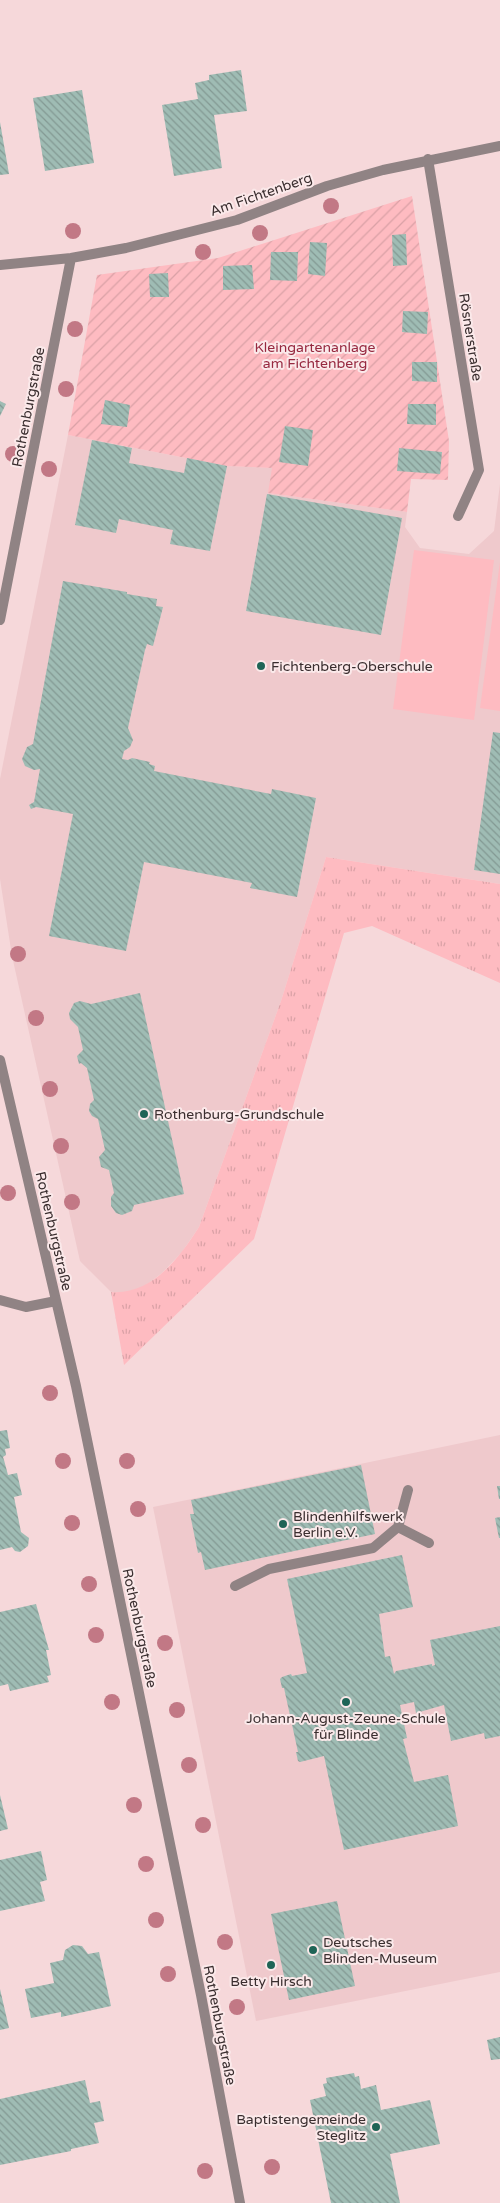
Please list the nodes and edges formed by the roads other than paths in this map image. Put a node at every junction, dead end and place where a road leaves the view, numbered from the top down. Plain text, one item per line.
1 (500, 146) edge
2 (428, 159) junction
3 (72, 258) junction
4 (0, 265) edge
5 (458, 516) dead end
6 (0, 620) edge
7 (0, 1060) edge
8 (0, 1300) edge
9 (56, 1301) junction
10 (408, 1490) dead end
11 (398, 1527) junction
12 (429, 1543) dead end
13 (235, 1586) dead end
14 (240, 2203) edge

1 - 2 street, Am Fichtenberg
2 - 3 street, Am Fichtenberg
2 - 5 street, Rösnerstraße
3 - 4 street, Am Fichtenberg
3 - 6 street, Rothenburgstraße
7 - 9 street, Rothenburgstraße
8 - 9 street
9 - 14 street, Rothenburgstraße
10 - 11 street
11 - 12 street
11 - 13 street

